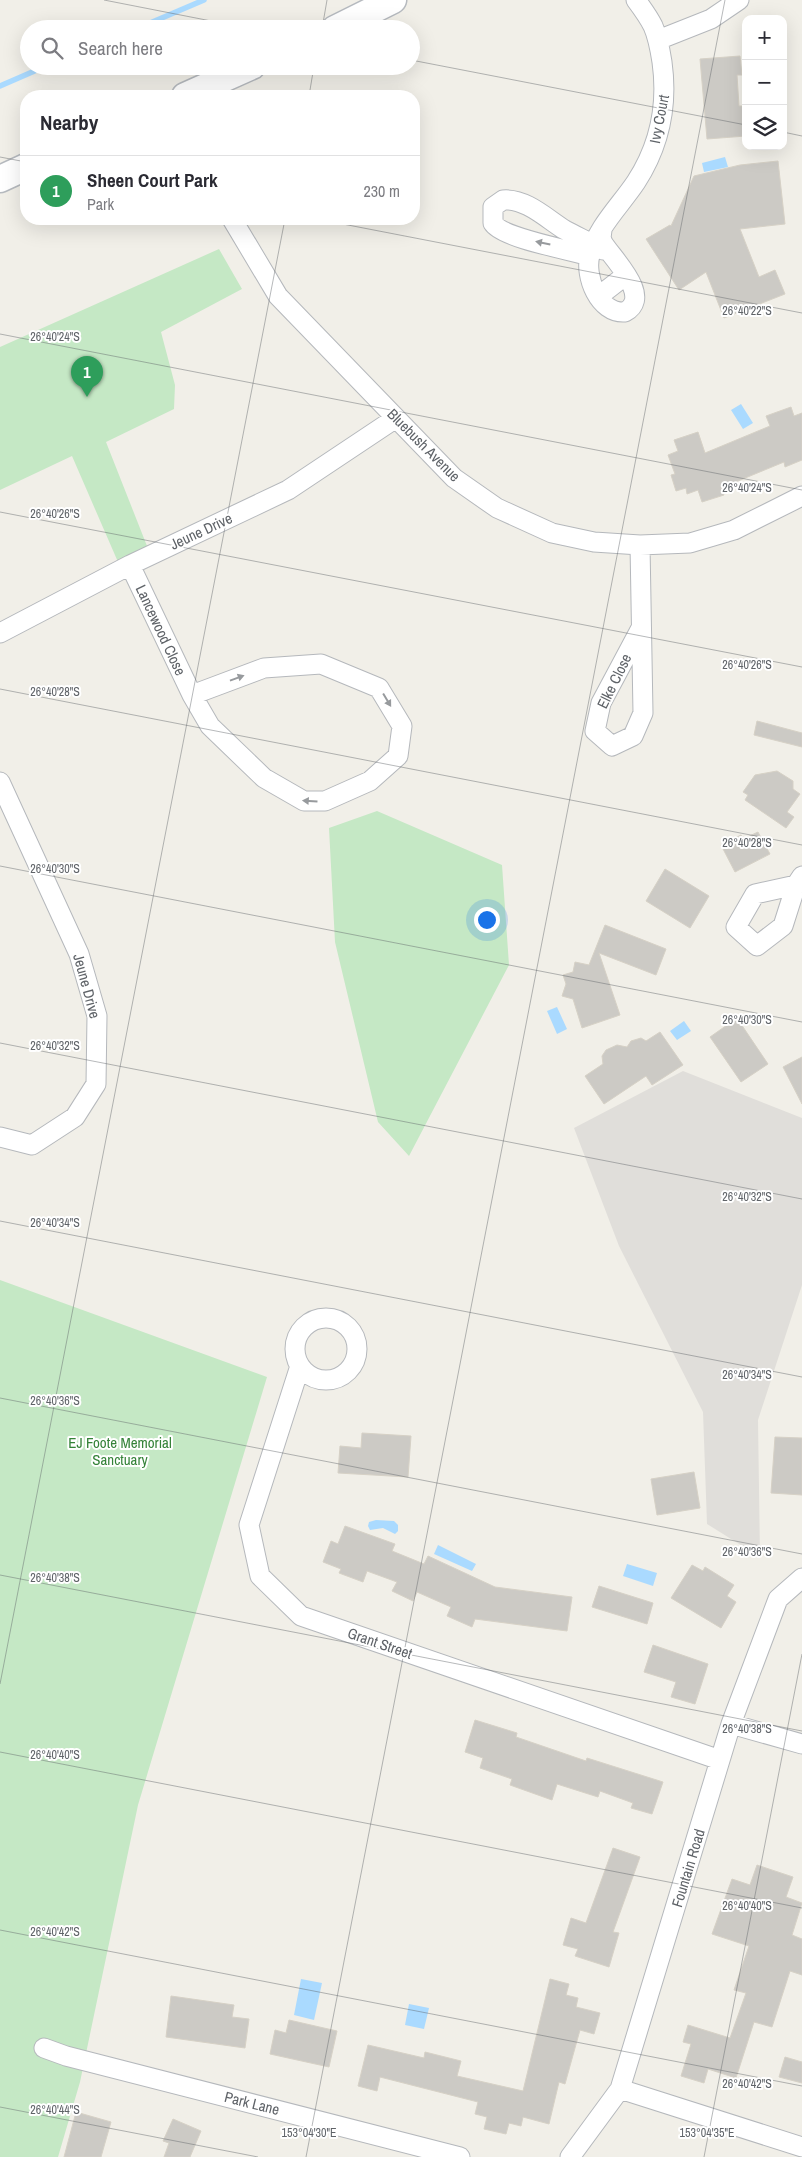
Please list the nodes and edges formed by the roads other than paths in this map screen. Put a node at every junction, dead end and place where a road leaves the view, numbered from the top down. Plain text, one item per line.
1 (393, 0) edge
2 (636, 0) edge
3 (739, 0) edge
4 (353, 20) edge
5 (658, 40) junction
6 (232, 75) edge
7 (198, 90) edge
8 (20, 170) edge
9 (0, 179) edge
10 (524, 204) junction
11 (236, 225) edge
12 (512, 235) junction
13 (599, 246) junction
14 (626, 275) junction
15 (598, 296) junction
16 (396, 418) junction
17 (802, 496) edge
18 (640, 546) junction
19 (130, 565) junction
20 (642, 628) junction
21 (0, 633) edge
22 (192, 695) junction
23 (0, 782) edge
24 (0, 1137) edge
25 (300, 1366) dead end
26 (802, 1578) edge
27 (732, 1724) junction
28 (802, 1744) edge
29 (720, 1760) junction
30 (44, 2048) dead end
31 (620, 2089) junction
32 (802, 2147) edge
33 (460, 2157) edge
34 (570, 2157) edge

1 - 4 street
2 - 5 street, Ivy Court
3 - 5 street
5 - 13 street, Ivy Court
6 - 7 street
8 - 9 street
10 - 12 street
10 - 12 street
10 - 13 street
11 - 16 street, Bluebush Avenue
13 -> 12 street
13 - 14 street
13 - 15 street
14 - 15 street
14 - 15 street
16 - 18 street, Bluebush Avenue
16 - 19 street, Jeune Drive
17 - 18 street, Bluebush Avenue
18 - 20 street, Elke Close
19 - 21 street, Jeune Drive
19 - 22 street, Lancewood Close
20 - 20 street, Elke Close
22 -> 22 street, Lancewood Close
23 - 24 street, Jeune Drive
25 - 29 street, Grant Street
26 - 27 street, Fountain Road
27 - 28 street
27 - 29 street, Fountain Road
29 - 31 street, Fountain Road
30 - 33 street, Park Lane
31 - 32 street
31 - 34 street, Fountain Road

